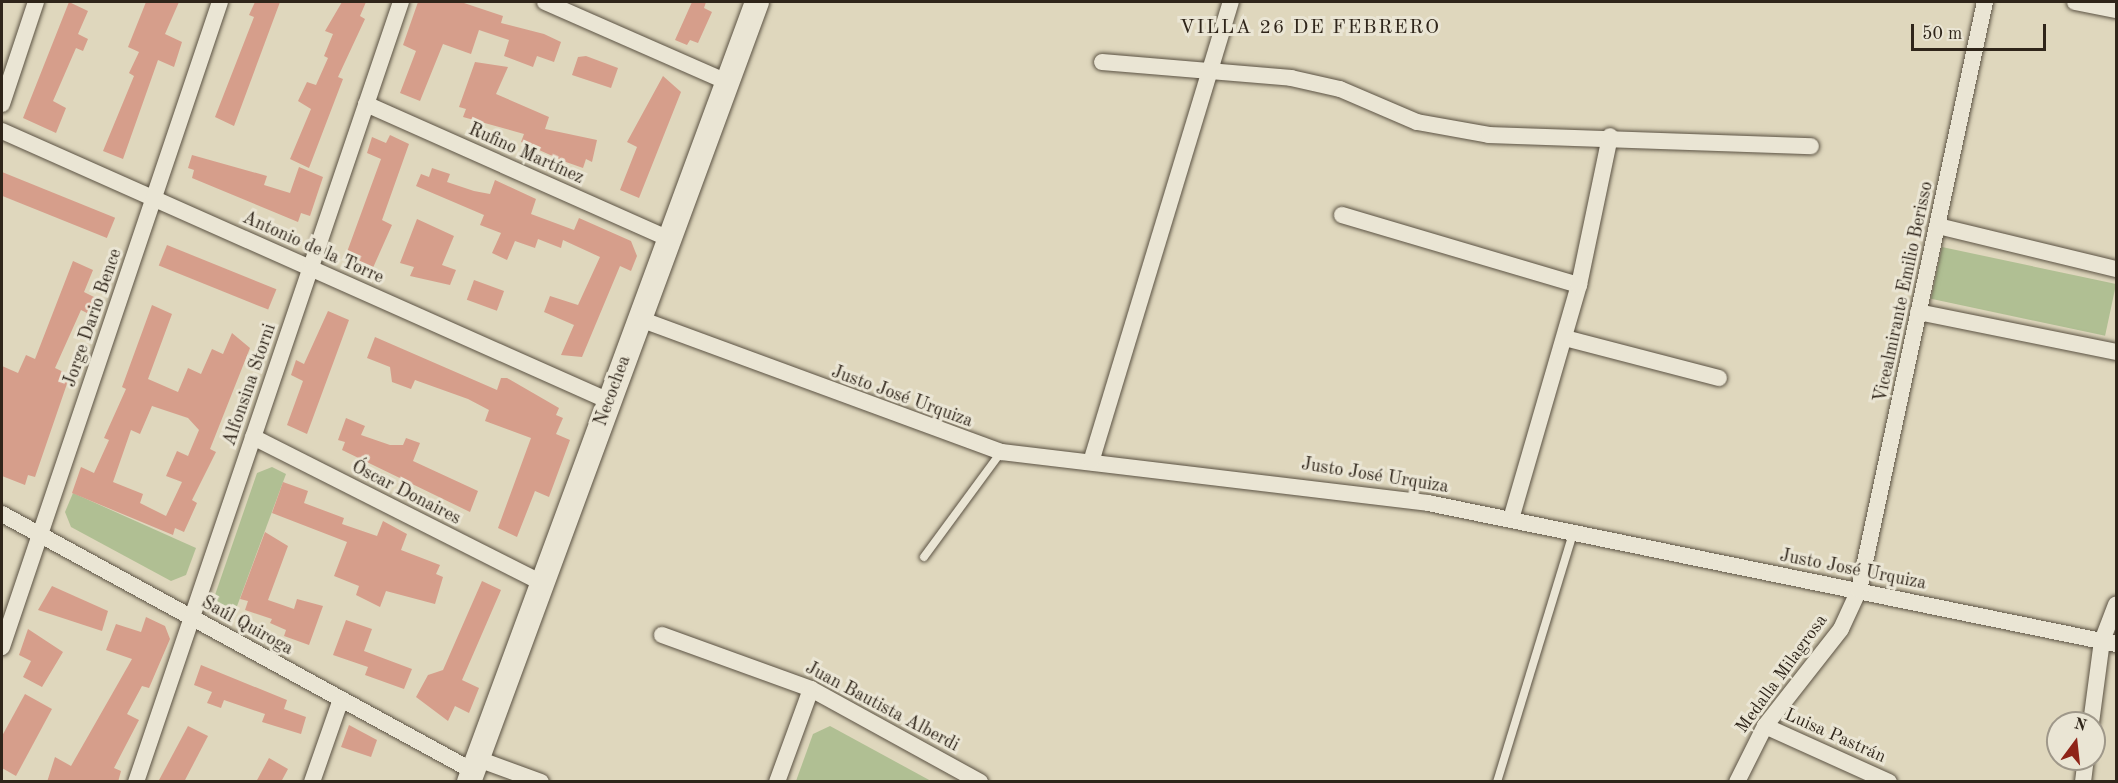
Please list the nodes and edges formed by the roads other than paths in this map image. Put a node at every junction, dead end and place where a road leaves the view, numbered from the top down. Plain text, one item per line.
1 (36, 2) edge
2 (220, 2) edge
3 (401, 2) edge
4 (545, 2) edge
5 (757, 2) edge
6 (1231, 2) edge
7 (1985, 2) edge
8 (2075, 2) edge
9 (2116, 10) edge
10 (1102, 62) dead end
11 (1210, 69) junction
12 (727, 82) junction
13 (2, 104) edge
14 (366, 104) junction
15 (2, 131) edge
16 (1610, 136) junction
17 (1811, 146) dead end
18 (154, 199) junction
19 (1342, 215) dead end
20 (1938, 226) junction
21 (669, 239) junction
22 (310, 268) junction
23 (2116, 269) edge
24 (1580, 285) junction
25 (1918, 312) junction
26 (640, 319) junction
27 (1565, 338) junction
28 (2116, 352) edge
29 (1719, 378) dead end
30 (609, 401) junction
31 (253, 437) junction
32 (1001, 452) junction
33 (1091, 462) junction
34 (2, 514) edge
35 (1511, 519) junction
36 (1573, 534) junction
37 (39, 535) junction
38 (924, 557) dead end
39 (542, 583) junction
40 (1859, 590) junction
41 (2116, 605) edge
42 (192, 618) junction
43 (662, 635) dead end
44 (2109, 643) edge
45 (2, 647) edge
46 (811, 689) junction
47 (341, 699) junction
48 (2094, 711) edge
49 (1765, 726) junction
50 (473, 770) edge
51 (136, 782) edge
52 (312, 782) edge
53 (541, 782) edge
54 (777, 782) edge
55 (980, 782) edge
56 (1497, 782) edge
57 (1737, 782) edge
58 (1889, 782) edge

1 - 13 street
2 - 18 street, Jorge Dario Bence
3 - 14 street, Alfonsina Storni
4 - 12 street
5 - 12 main road, Necochea
6 - 11 street
7 - 20 street, Vicealmirante Emilio Berisso
8 - 9 street
10 - 11 street
11 - 16 street
11 - 33 street
12 - 21 main road, Necochea
14 - 21 street, Rufino Martínez
14 - 22 street, Alfonsina Storni
15 - 18 street, Antonio de la Torre
16 - 17 street
16 - 24 street
18 - 22 street, Antonio de la Torre
18 - 37 street, Jorge Dario Bence
19 - 24 street
20 - 23 street
20 - 25 street, Vicealmirante Emilio Berisso
21 - 26 main road, Necochea
22 - 30 street, Antonio de la Torre
22 - 31 street, Alfonsina Storni
24 - 27 street
25 - 28 street
25 - 40 street, Vicealmirante Emilio Berisso
26 - 30 main road, Necochea
26 - 32 street, Justo José Urquiza
27 - 29 street
27 - 35 street
30 - 39 main road, Necochea
31 - 39 street, Óscar Donaires
31 - 42 street, Alfonsina Storni
32 - 33 street, Justo José Urquiza
32 - 38 lane
33 - 35 street, Justo José Urquiza
34 - 37 street, Saúl Quiroga
35 - 36 street, Justo José Urquiza
36 - 40 street, Justo José Urquiza
36 - 56 lane
37 - 42 street, Saúl Quiroga
37 - 45 street, Jorge Dario Bence
39 - 50 main road, Necochea
40 - 44 street, Justo José Urquiza
40 - 49 street, Medalla Milagrosa
41 - 44 street
42 - 47 street, Saúl Quiroga
42 - 51 street, Alfonsina Storni
43 - 46 street, Juan Bautista Alberdi
44 - 48 street
46 - 54 street
46 - 55 street, Juan Bautista Alberdi
47 - 50 street, Saúl Quiroga
47 - 52 street
49 - 57 street, Medalla Milagrosa
49 - 58 street, Luisa Pastrán
50 - 53 street, Saúl Quiroga

